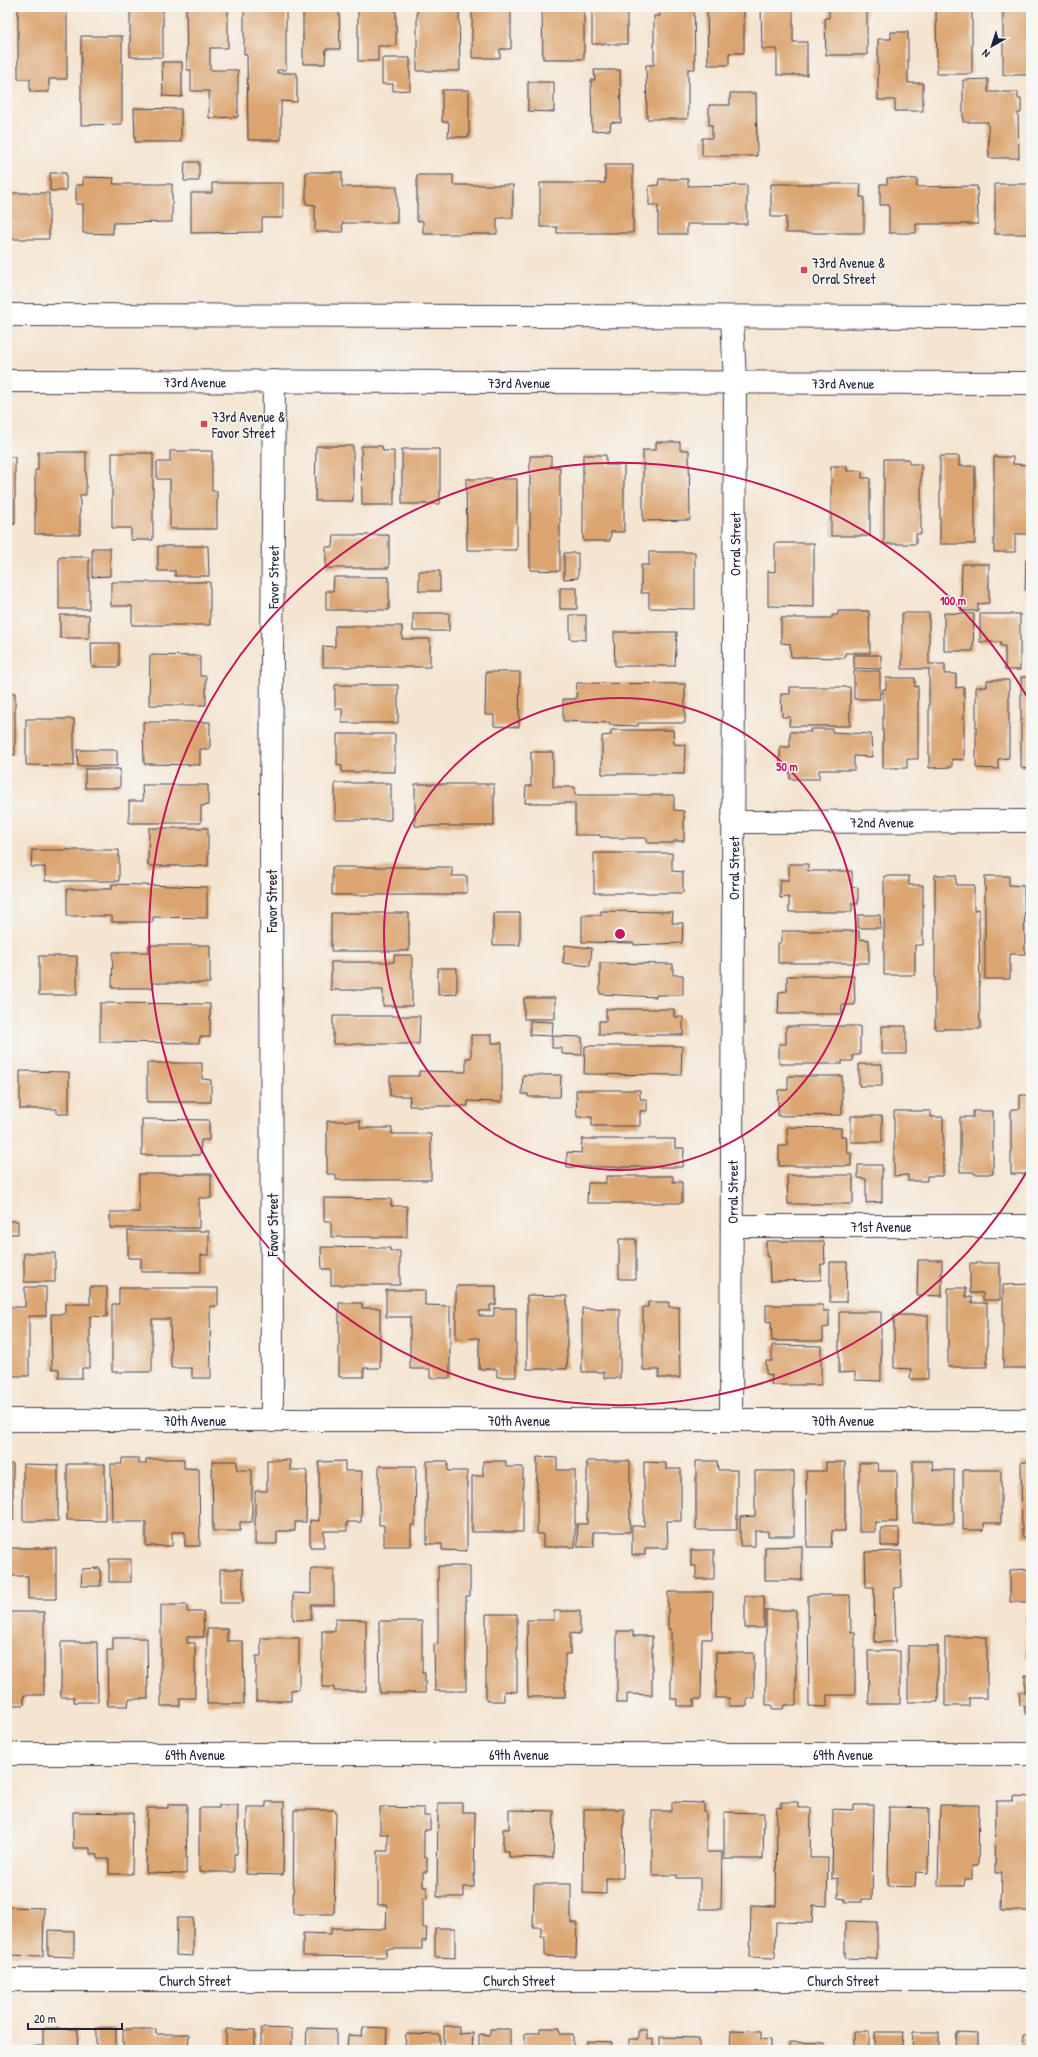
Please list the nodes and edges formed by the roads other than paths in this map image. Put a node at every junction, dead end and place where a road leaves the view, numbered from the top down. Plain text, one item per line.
1 (7, 315) edge
2 (732, 317) junction
3 (1031, 317) edge
4 (7, 381) edge
5 (274, 382) junction
6 (735, 383) junction
7 (1031, 383) edge
8 (1031, 821) edge
9 (732, 822) junction
10 (732, 1226) junction
11 (1031, 1226) edge
12 (7, 1420) edge
13 (731, 1420) junction
14 (1031, 1420) edge
15 (272, 1421) junction
16 (7, 1754) edge
17 (1031, 1754) edge
18 (7, 1980) edge
19 (1031, 1980) edge

1 - 2 street
2 - 3 street
2 - 6 street, Orral Street
4 - 5 street, 73rd Avenue
5 - 6 street, 73rd Avenue
5 - 15 street, Favor Street
6 - 7 street, 73rd Avenue
6 - 9 street, Orral Street
8 - 9 street, 72nd Avenue
9 - 10 street, Orral Street
10 - 11 street, 71st Avenue
10 - 13 street, Orral Street
12 - 15 street, 70th Avenue
13 - 14 street, 70th Avenue
13 - 15 street, 70th Avenue
16 - 17 street, 69th Avenue
18 - 19 street, Church Street

